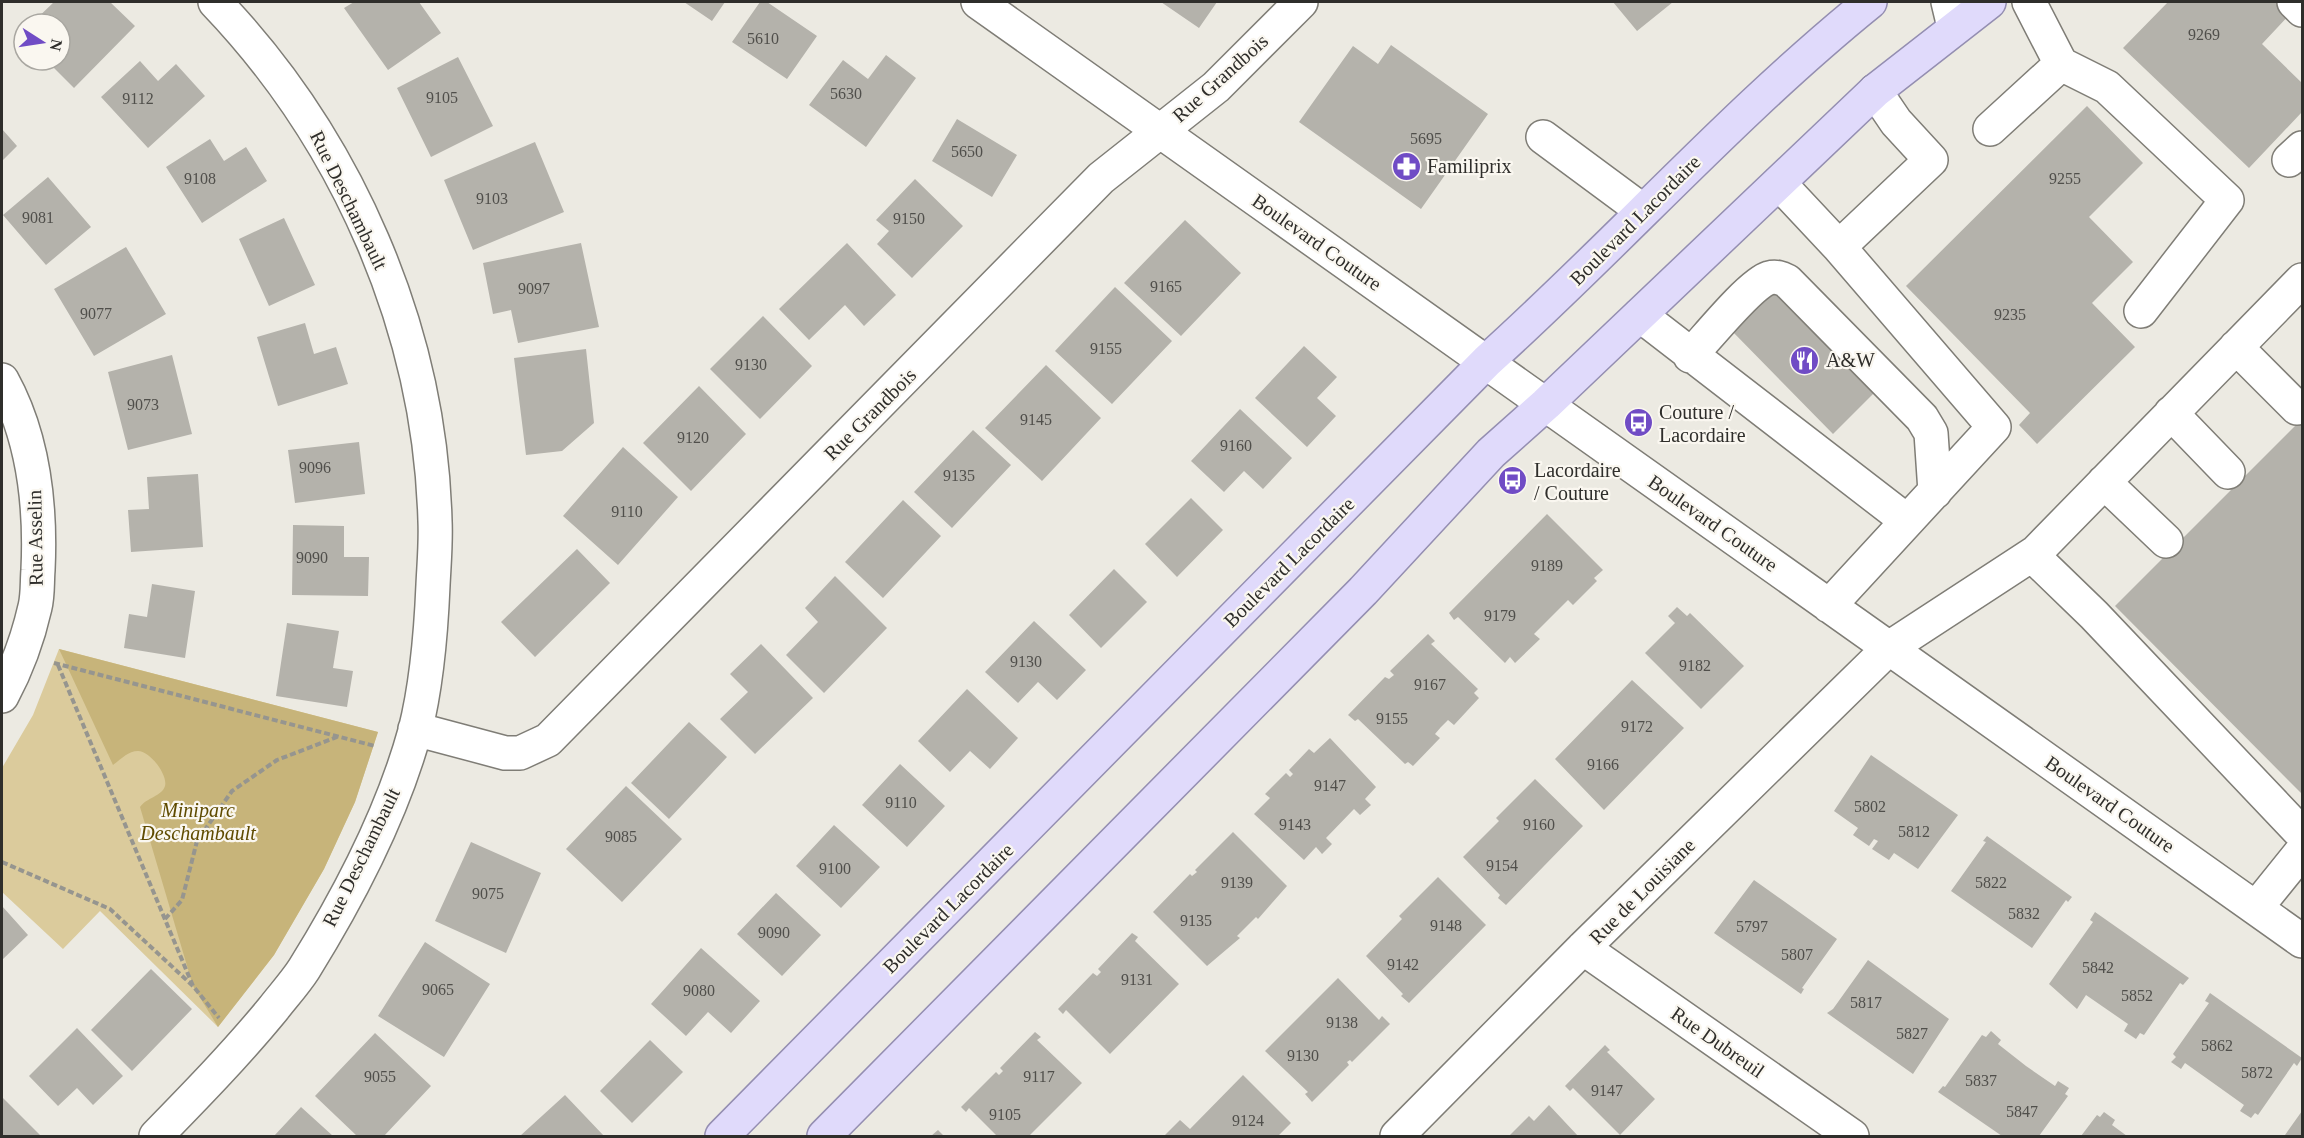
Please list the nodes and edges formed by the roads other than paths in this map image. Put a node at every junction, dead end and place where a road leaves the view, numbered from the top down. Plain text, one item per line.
1 (214, 2) edge
2 (978, 2) edge
3 (1301, 2) edge
4 (1870, 2) edge
5 (1989, 2) edge
6 (2029, 2) edge
7 (2294, 2) edge
8 (2302, 10) edge
9 (1951, 14) edge
10 (2061, 64) junction
11 (1875, 91) junction
12 (1990, 129) dead end
13 (1161, 131) junction
14 (1543, 137) dead end
15 (1779, 183) junction
16 (1644, 211) junction
17 (1839, 247) junction
18 (2302, 280) edge
19 (2141, 311) dead end
20 (1640, 315) junction
21 (2236, 347) junction
22 (1690, 356) junction
23 (1487, 361) junction
24 (2, 380) edge
25 (1546, 404) junction
26 (2297, 408) dead end
27 (2171, 413) junction
28 (2228, 472) dead end
29 (2104, 482) junction
30 (1935, 492) junction
31 (1908, 521) junction
32 (2166, 541) dead end
33 (2032, 555) junction
34 (1829, 606) junction
35 (1889, 648) junction
36 (2, 696) edge
37 (415, 729) junction
38 (2302, 834) edge
39 (2302, 851) edge
40 (2256, 908) junction
41 (2302, 941) edge
42 (1583, 948) junction
43 (156, 1137) edge
44 (722, 1137) edge
45 (824, 1137) edge
46 (1397, 1137) edge
47 (1852, 1137) edge

1 - 37 street, Rue Deschambault
2 - 13 street, Boulevard Couture
3 - 13 street, Rue Grandbois
4 - 16 main road, Boulevard Lacordaire
5 - 9 main road
6 - 10 street
7 - 8 street
9 - 11 main road
10 - 12 street
10 - 19 street
11 - 15 main road
11 - 17 street
13 - 23 street, Boulevard Couture
13 - 37 street, Rue Grandbois
14 - 16 street
15 - 17 street
15 - 20 main road
16 - 23 main road, Boulevard Lacordaire
17 - 30 street
18 - 21 street, Rue de Louisiane
20 - 22 street
20 - 25 main road
21 - 26 street
21 - 27 street, Rue de Louisiane
22 - 30 street
22 - 31 street
23 - 25 street, Boulevard Couture
23 - 44 main road, Boulevard Lacordaire
24 - 36 street, Rue Asselin
25 - 34 street, Boulevard Couture
25 - 45 main road
27 - 28 street
27 - 29 street, Rue de Louisiane
29 - 32 street
29 - 33 street, Rue de Louisiane
30 - 31 street
31 - 34 street
33 - 35 street, Rue de Louisiane
33 - 38 street
34 - 35 street, Boulevard Couture
35 - 40 street, Boulevard Couture
35 - 42 street, Rue de Louisiane
37 - 43 street, Rue Deschambault
39 - 40 street
40 - 41 street, Boulevard Couture
42 - 46 street, Rue de Louisiane
42 - 47 street, Rue Dubreuil

